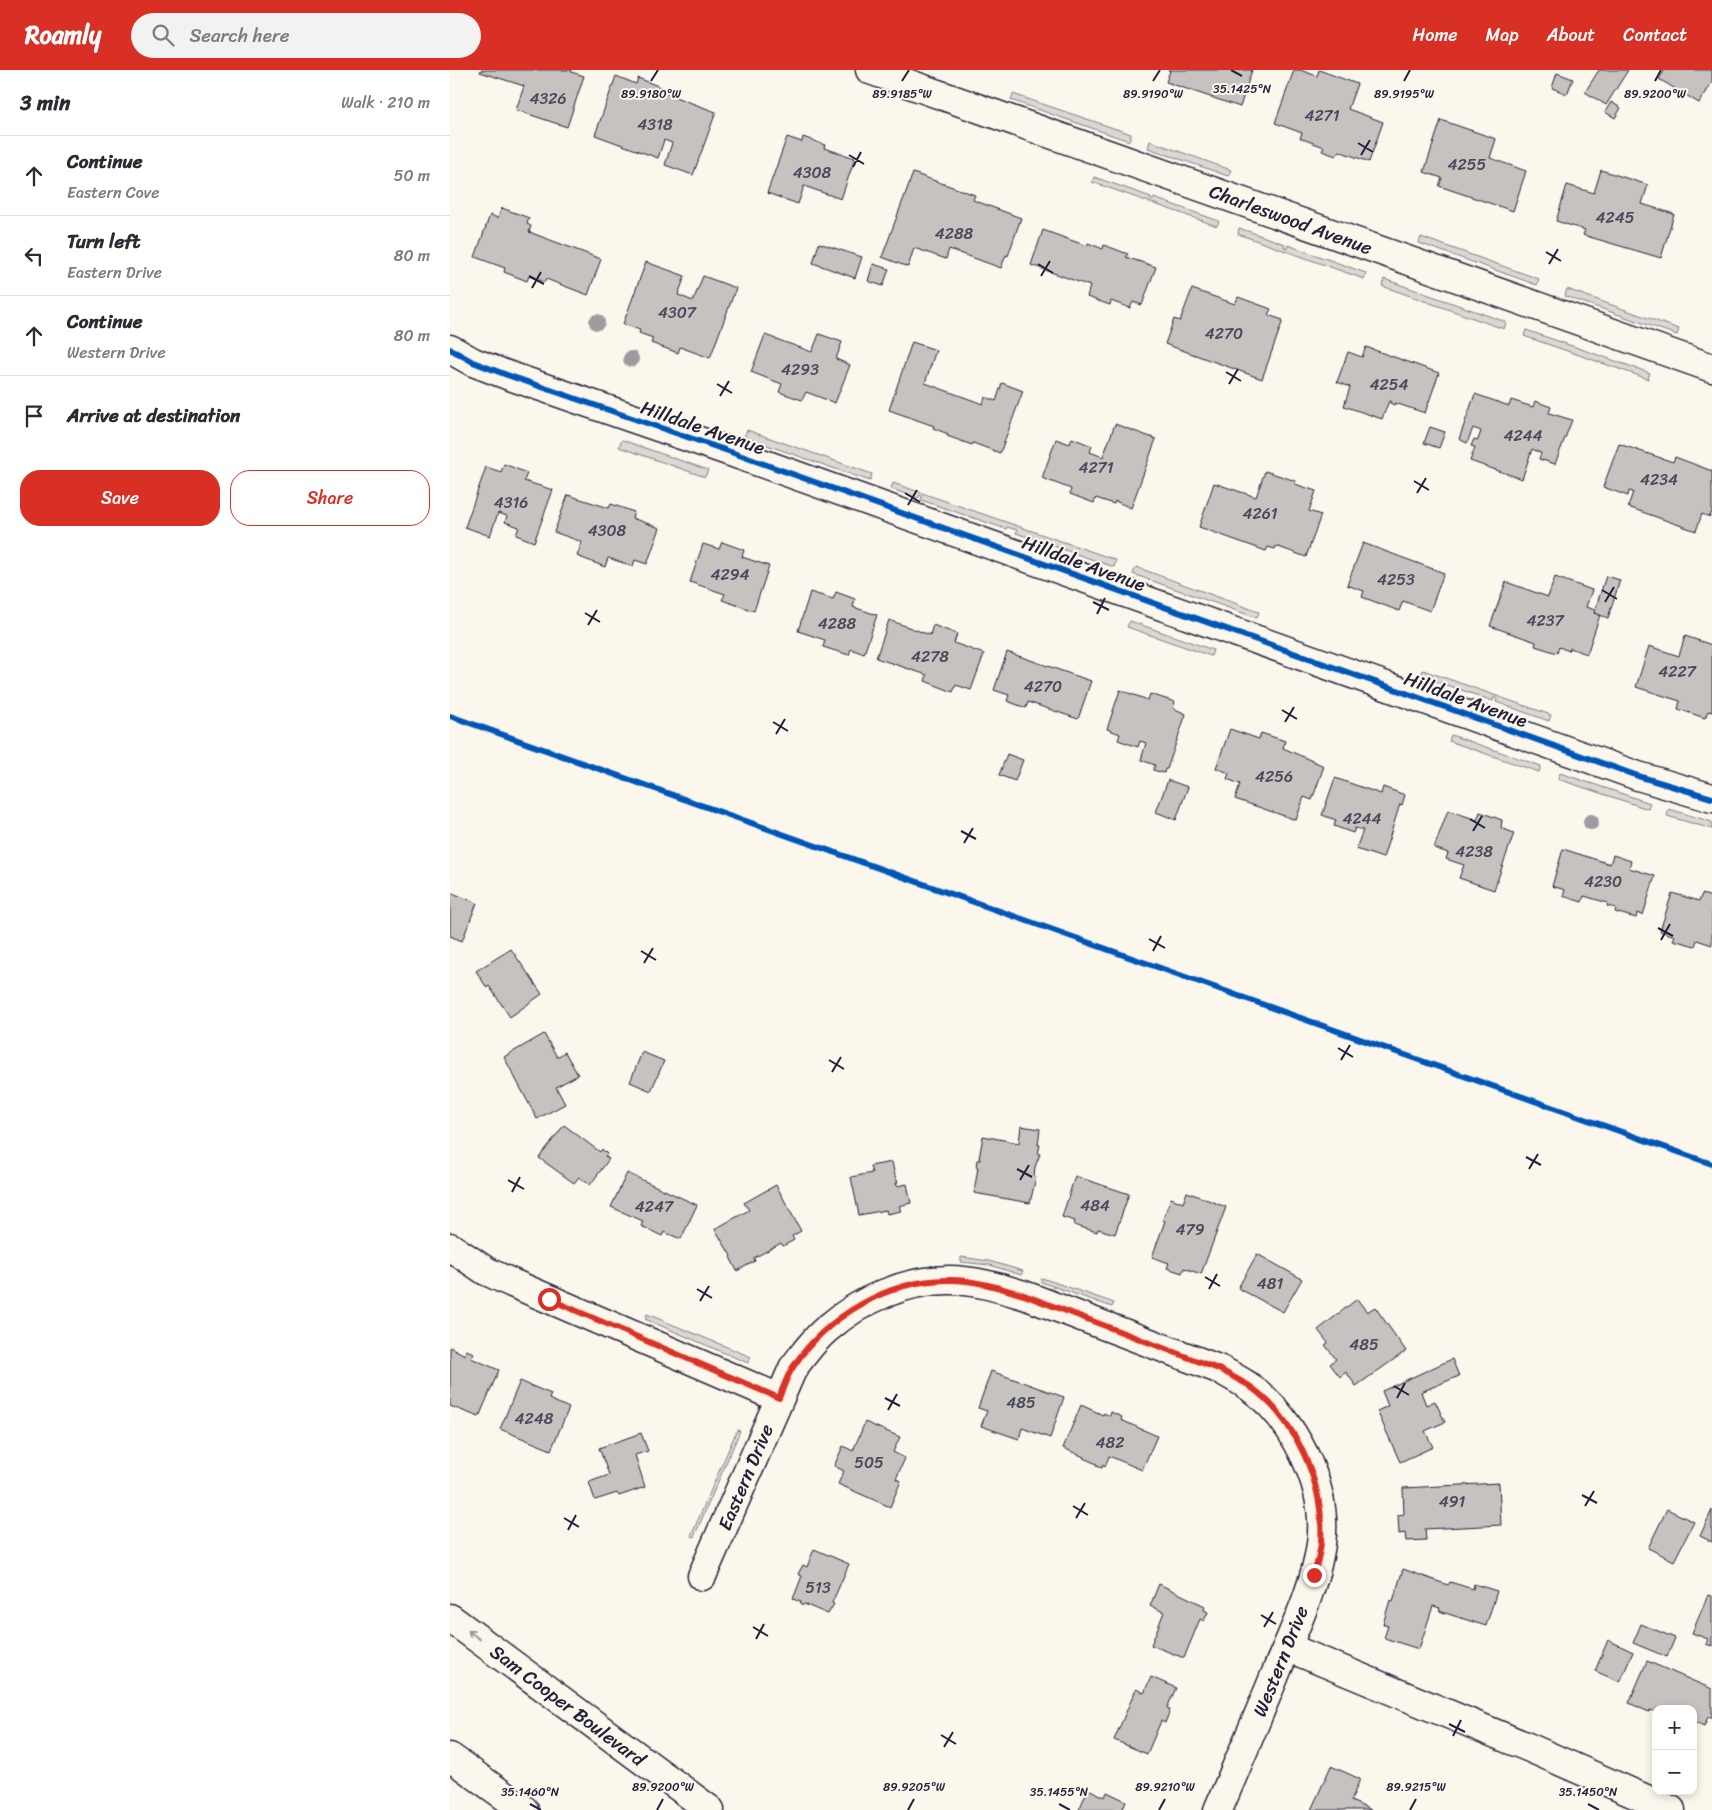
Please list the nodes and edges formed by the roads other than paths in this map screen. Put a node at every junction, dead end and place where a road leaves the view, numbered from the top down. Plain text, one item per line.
1 (870, 70) edge
2 (450, 349) edge
3 (1712, 366) edge
4 (1712, 798) edge
5 (450, 1247) edge
6 (1104, 1326) joint
7 (779, 1398) junction
8 (702, 1576) dead end
9 (450, 1618) edge
10 (1287, 1647) junction
11 (450, 1757) edge
12 (524, 1810) edge
13 (710, 1810) edge
14 (1218, 1810) edge
15 (1671, 1810) edge

1 - 3 main road, Charleswood Avenue
2 - 4 main road, Hilldale Avenue
5 - 7 main road
6 - 7 main road, Eastern Drive
6 - 10 main road, Western Drive
7 - 8 main road, Eastern Drive
13 -> 9 main road, Sam Cooper Boulevard
10 - 14 main road, Western Drive
10 - 15 main road
11 - 12 main road

